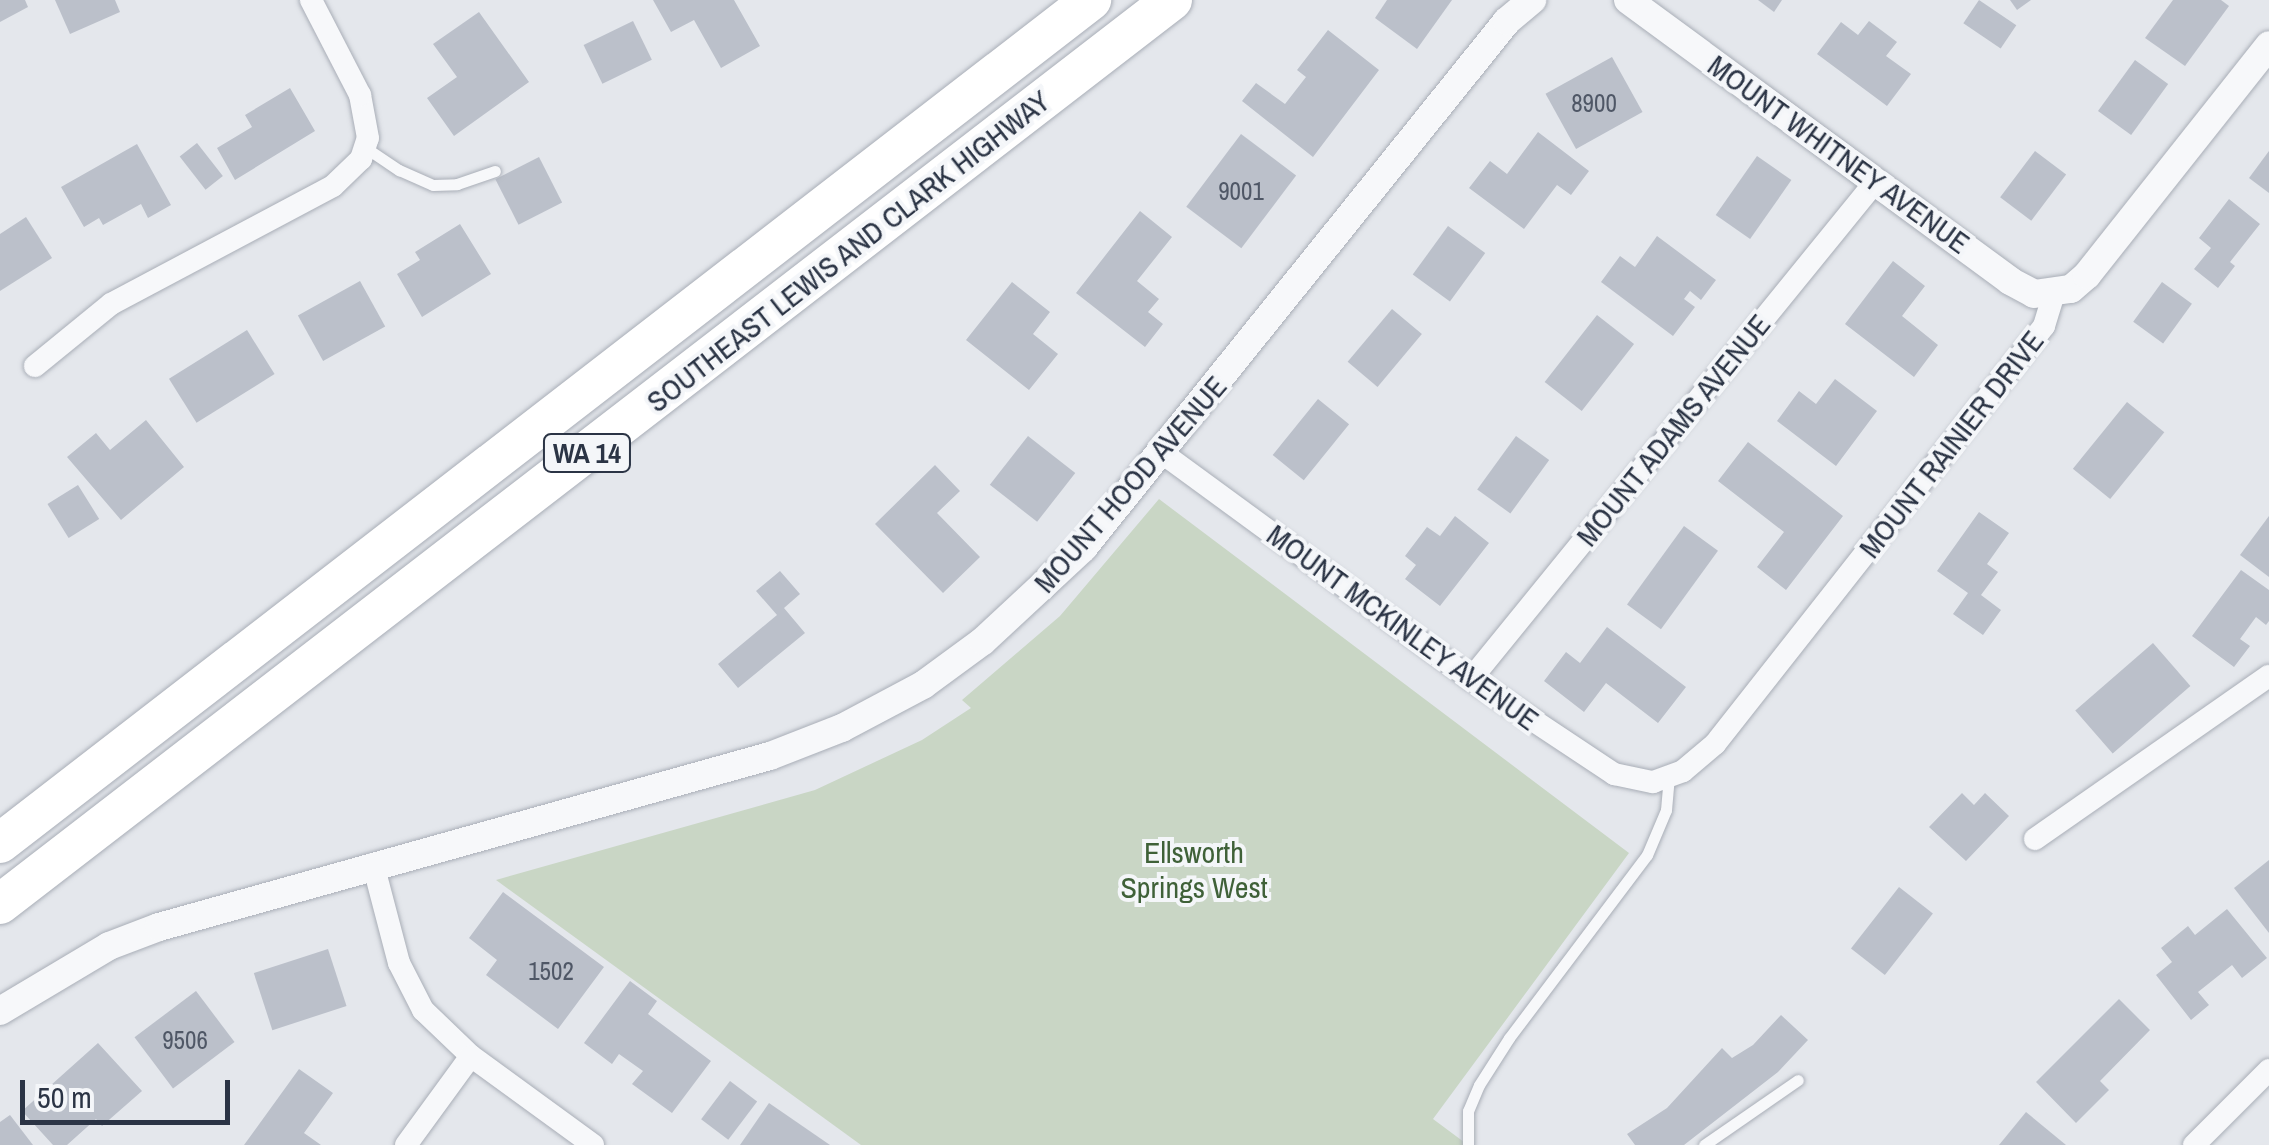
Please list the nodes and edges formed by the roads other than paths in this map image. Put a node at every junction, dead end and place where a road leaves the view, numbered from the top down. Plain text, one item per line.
1 (311, 0) edge
2 (1172, 0) edge
3 (1532, 0) edge
4 (1628, 0) edge
5 (1085, 3) edge
6 (2269, 46) edge
7 (366, 148) junction
8 (495, 171) dead end
9 (1876, 181) junction
10 (2054, 293) junction
11 (35, 366) dead end
12 (1162, 452) junction
13 (2269, 676) edge
14 (1470, 680) junction
15 (1661, 779) junction
16 (2036, 839) dead end
17 (0, 842) edge
18 (373, 864) junction
19 (0, 904) edge
20 (0, 1010) edge
21 (471, 1056) junction
22 (2269, 1070) edge
23 (1798, 1080) dead end
24 (406, 1145) edge
25 (593, 1145) edge
26 (1468, 1145) edge
27 (1704, 1145) edge
28 (2194, 1145) edge

1 - 7 street
2 - 19 highway, SOUTHEAST LEWIS AND CLARK HIGHWAY / WA 14
3 - 12 street, MOUNT HOOD AVENUE
4 - 9 street, MOUNT WHITNEY AVENUE
5 - 17 highway, SOUTHEAST LEWIS AND CLARK HIGHWAY / WA 14
6 - 10 street, MOUNT RAINIER DRIVE
7 - 8 lane
7 - 11 street
9 - 10 street, MOUNT WHITNEY AVENUE
9 - 14 street, MOUNT ADAMS AVENUE
10 - 15 street, MOUNT RAINIER DRIVE
12 - 14 street, MOUNT MCKINLEY AVENUE
12 - 18 street, MOUNT HOOD AVENUE
13 - 16 street
14 - 15 street, MOUNT MCKINLEY AVENUE
15 - 26 lane
18 - 20 street, MOUNT HOOD AVENUE
18 - 21 street
21 - 24 street
21 - 25 street
22 - 28 street
23 - 27 lane

